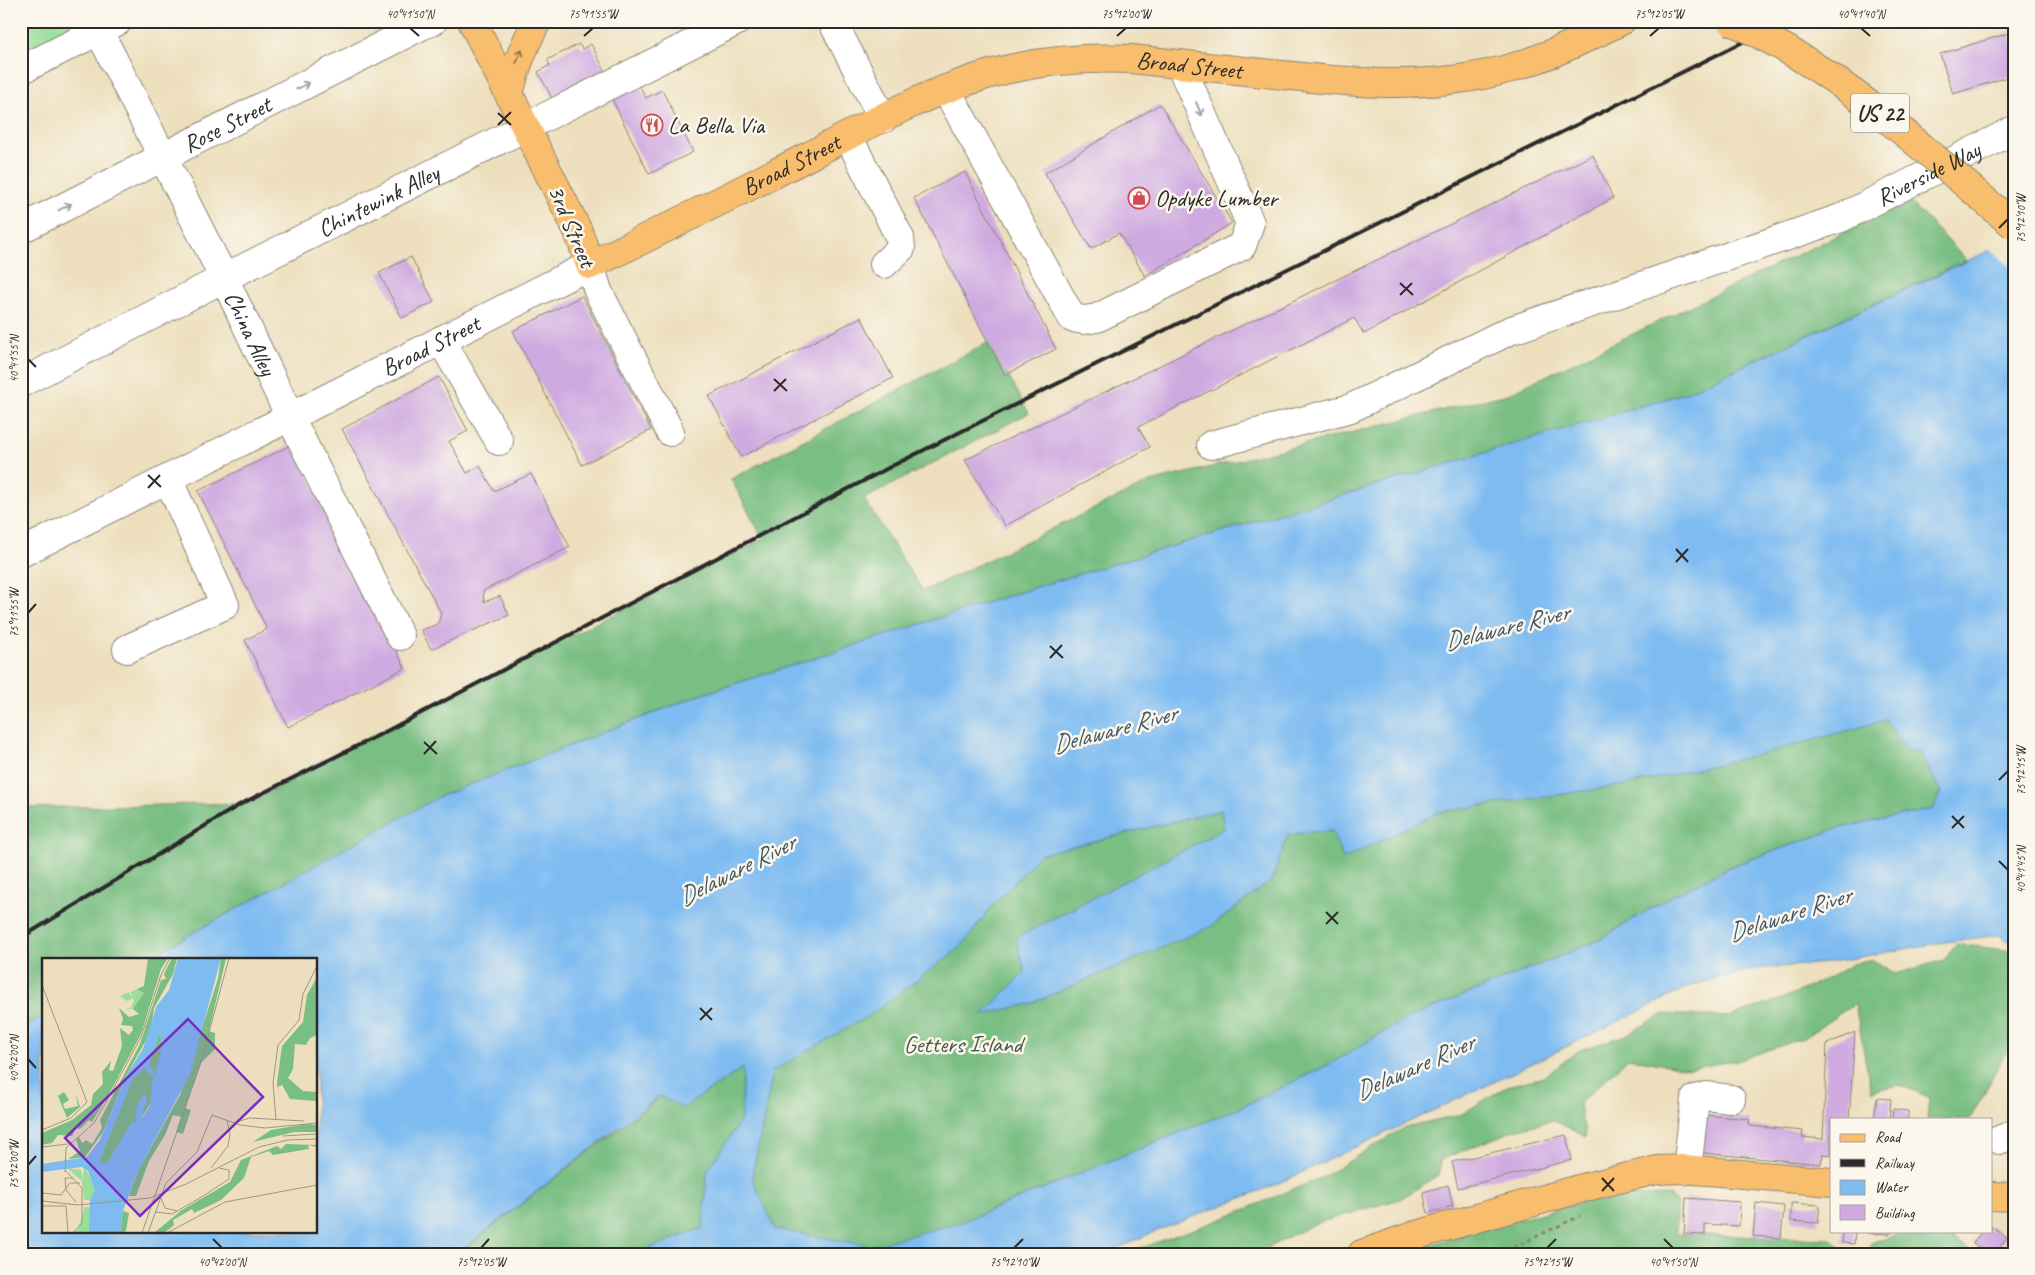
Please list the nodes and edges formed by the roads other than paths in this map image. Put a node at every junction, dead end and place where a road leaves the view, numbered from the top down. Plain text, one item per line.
1 (433, 21) edge
2 (472, 21) edge
3 (537, 21) edge
4 (737, 21) edge
5 (832, 21) edge
6 (1621, 21) edge
7 (1731, 21) edge
8 (109, 26) edge
9 (1180, 64) junction
10 (21, 70) edge
11 (946, 89) junction
12 (509, 94) junction
13 (883, 119) junction
14 (526, 128) junction
15 (2014, 130) edge
16 (848, 136) junction
17 (163, 157) junction
18 (2014, 225) edge
19 (21, 229) edge
20 (884, 264) dead end
21 (590, 265) junction
22 (224, 278) junction
23 (441, 340) junction
24 (21, 383) edge
25 (290, 417) junction
26 (670, 432) dead end
27 (499, 441) dead end
28 (1211, 445) dead end
29 (168, 479) junction
30 (21, 553) edge
31 (400, 636) dead end
32 (127, 649) dead end
33 (1731, 1099) dead end
34 (1687, 1170) junction
35 (1830, 1182) edge
36 (1992, 1196) edge
37 (2014, 1197) edge
38 (1362, 1254) edge

17 -> 1 street, Rose Street
2 - 12 main road, 3rd Street
12 -> 3 main road
4 - 14 street, Chintewink Alley
5 - 13 street
6 - 9 main road, Broad Street
7 - 18 main road, US 22, bridge
8 - 10 street
8 - 17 street, China Alley
9 - 11 main road, Broad Street
9 -> 11 street
11 - 13 main road, Broad Street
12 - 14 main road, 3rd Street
13 - 16 main road, Broad Street
14 - 21 main road, 3rd Street
14 - 22 street, Chintewink Alley
15 - 28 street, Riverside Way
16 - 20 street
16 - 21 main road, Broad Street
19 -> 17 street, Rose Street
17 - 22 street, China Alley
21 - 23 street, Broad Street
21 - 26 street, 3rd Street
22 - 24 street, Chintewink Alley
22 - 25 street, China Alley
23 - 25 street, Broad Street
23 - 27 street
25 - 29 street, Broad Street
25 - 31 street, China Alley
29 - 30 street, Broad Street
29 - 32 street
33 - 34 street
34 - 35 main road
34 - 38 main road
36 - 37 main road

